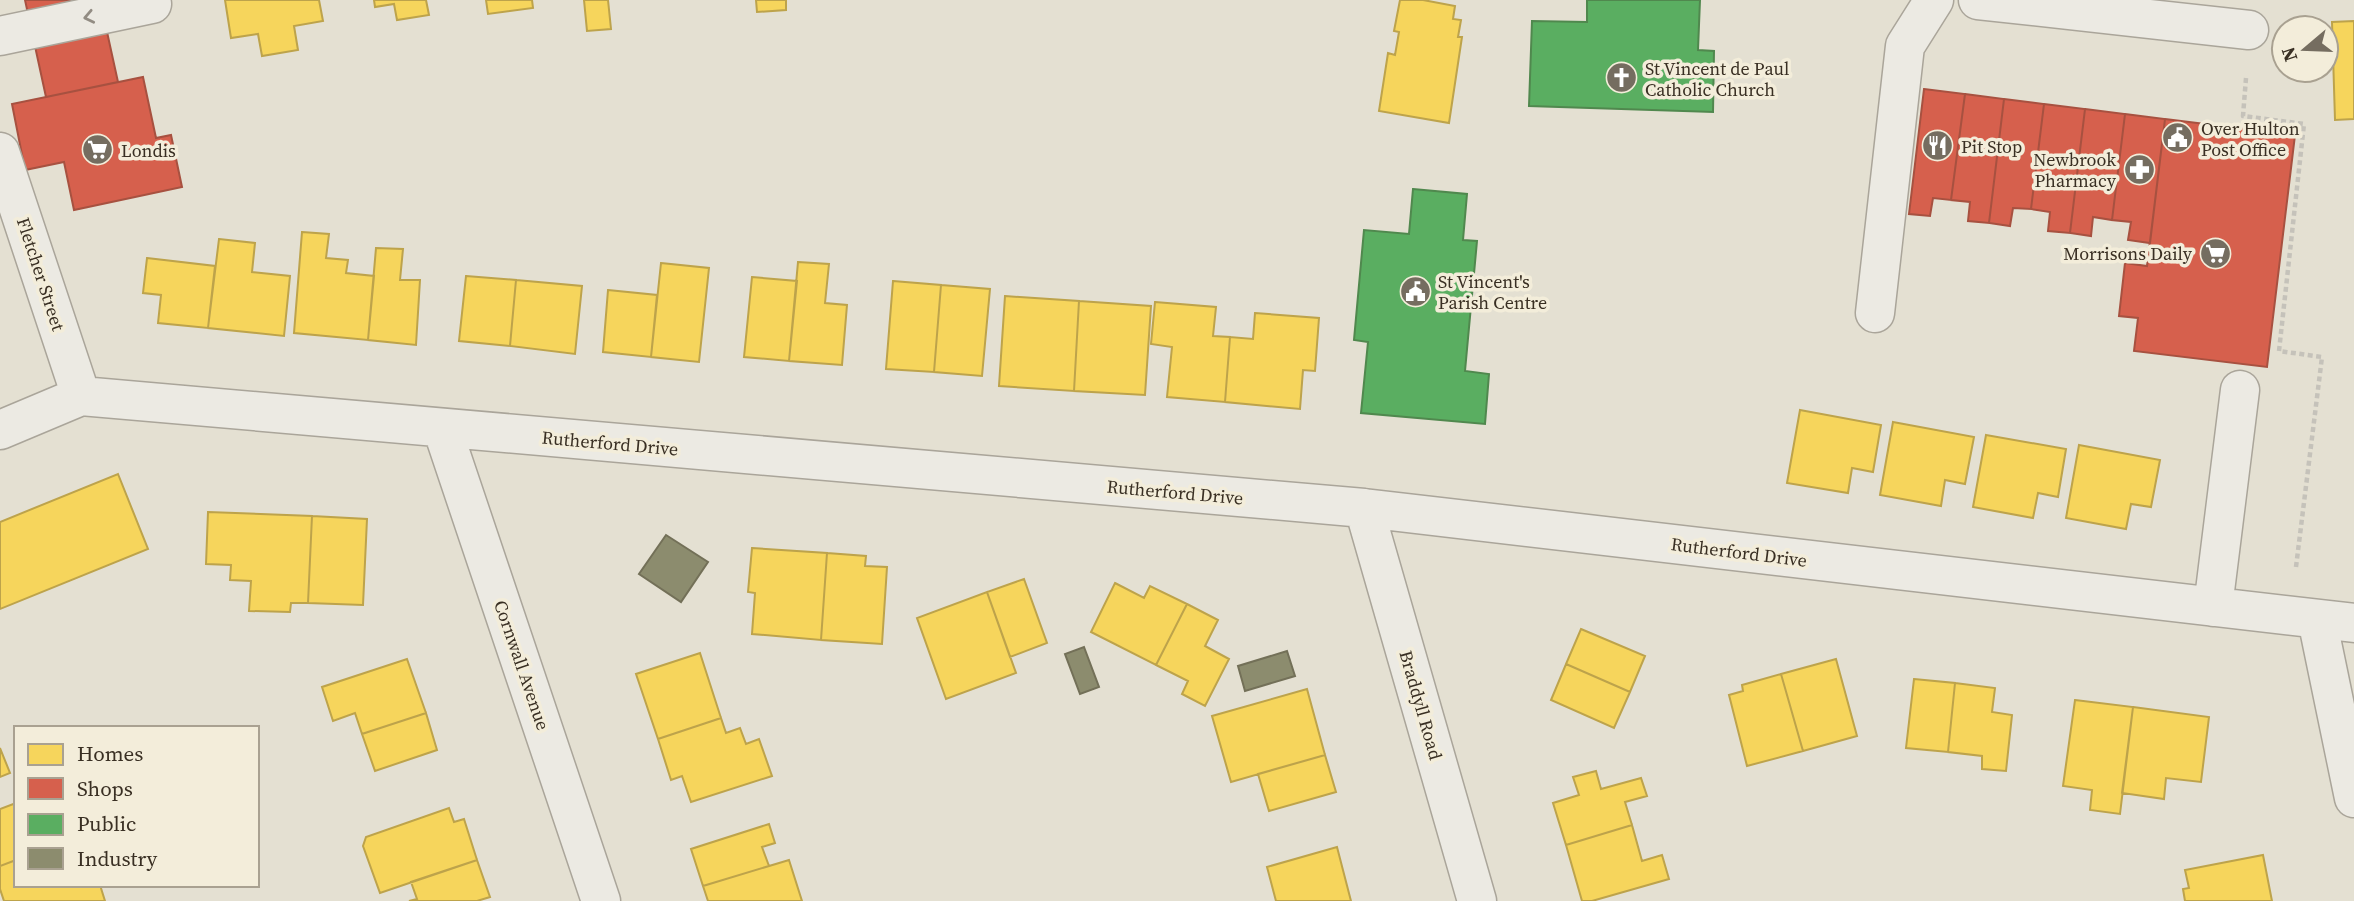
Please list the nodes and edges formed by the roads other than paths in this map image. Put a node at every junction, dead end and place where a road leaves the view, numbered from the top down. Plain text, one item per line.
1 (151, 0) edge
2 (1934, 0) edge
3 (1978, 0) edge
4 (2249, 30) road end
5 (0, 36) edge
6 (0, 152) edge
7 (1875, 313) dead end
8 (2240, 390) dead end
9 (81, 396) junction
10 (442, 428) junction
11 (0, 430) edge
12 (1364, 508) junction
13 (2213, 607) junction
14 (2320, 620) edge
15 (2354, 798) edge
16 (601, 901) edge
17 (1477, 901) edge

1 -> 5 street
2 - 7 street
3 - 4 street
6 - 9 street, Fletcher Street
8 - 13 street
9 - 10 street, Rutherford Drive
9 - 11 street, Rutherford Drive
10 - 12 street, Rutherford Drive
10 - 16 street, Cornwall Avenue
12 - 13 street, Rutherford Drive
12 - 17 street, Braddyll Road
13 - 14 street, Rutherford Drive
14 - 15 street

